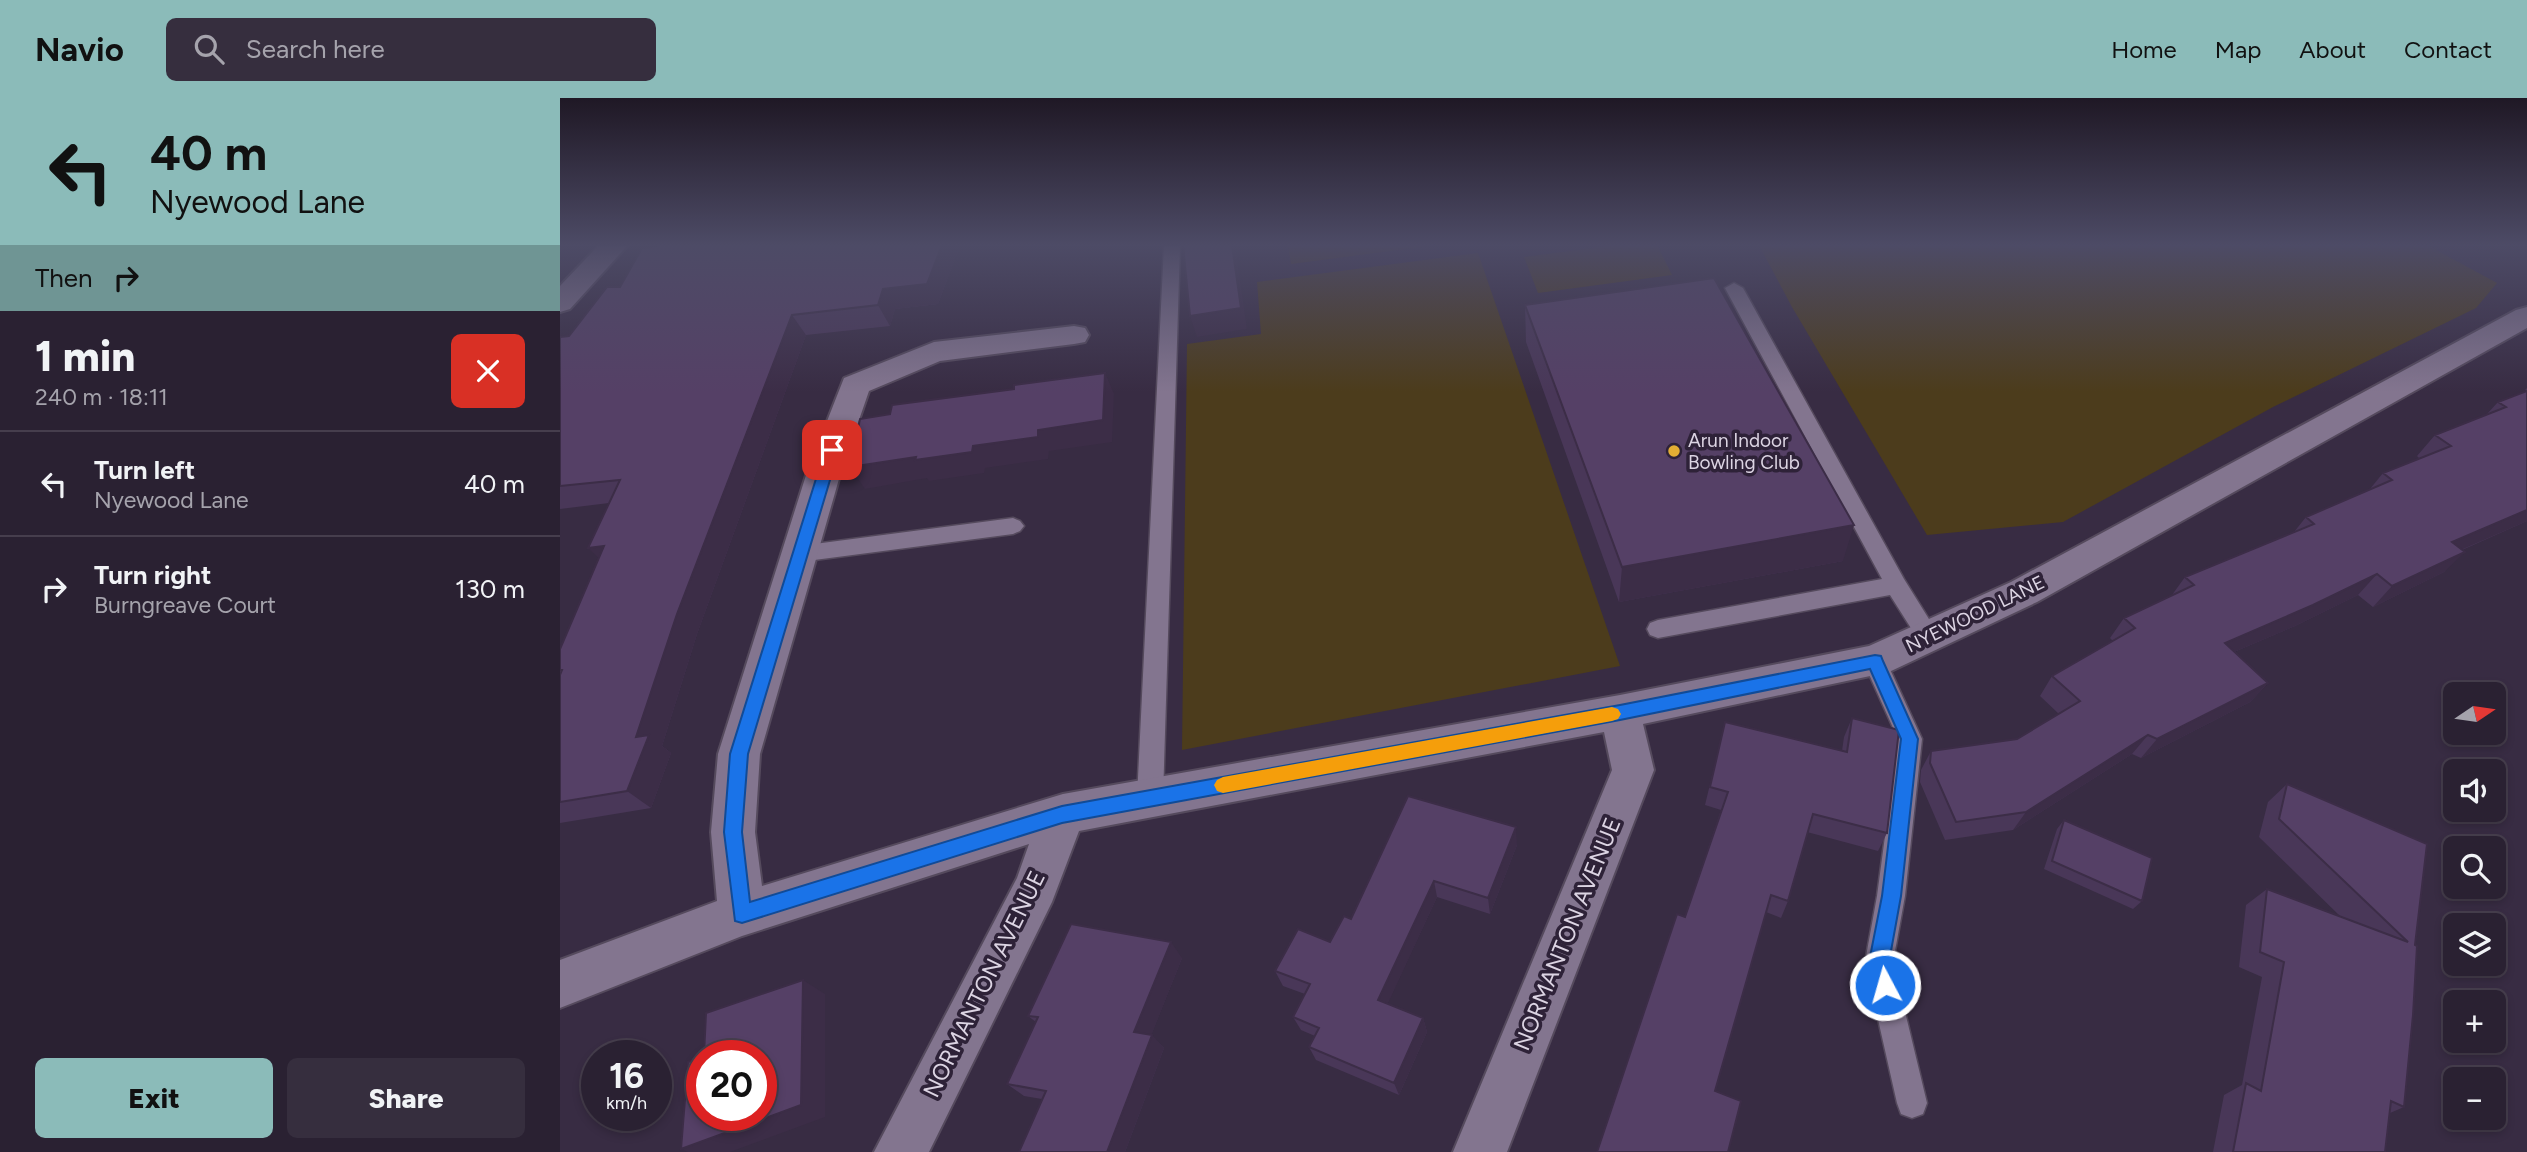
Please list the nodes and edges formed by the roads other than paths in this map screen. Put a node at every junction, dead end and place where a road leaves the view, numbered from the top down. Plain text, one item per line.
1 (1170, 294) edge
2 (1737, 294) edge
3 (2527, 316) edge
4 (1074, 335) dead end
5 (1013, 526) dead end
6 (799, 554) junction
7 (1896, 585) junction
8 (1658, 629) dead end
9 (1929, 638) junction
10 (1875, 661) junction
11 (1620, 712) junction
12 (1150, 799) junction
13 (1062, 814) junction
14 (742, 914) junction
15 (560, 984) edge
16 (1912, 1103) dead end
17 (901, 1152) edge
18 (1480, 1152) edge

1 - 12 lane
2 - 7 lane
3 - 9 street, NYEWOOD LANE
4 - 6 street
5 - 6 lane
6 - 14 street
7 - 8 lane
7 - 9 lane
9 - 10 street, NYEWOOD LANE
10 - 11 street, NYEWOOD LANE
10 - 16 lane
11 - 12 street, NYEWOOD LANE
11 - 18 street, NORMANTON AVENUE
12 - 13 street, NYEWOOD LANE
13 - 14 street, NYEWOOD LANE
13 - 17 street, NORMANTON AVENUE
14 - 15 street, NYEWOOD LANE

